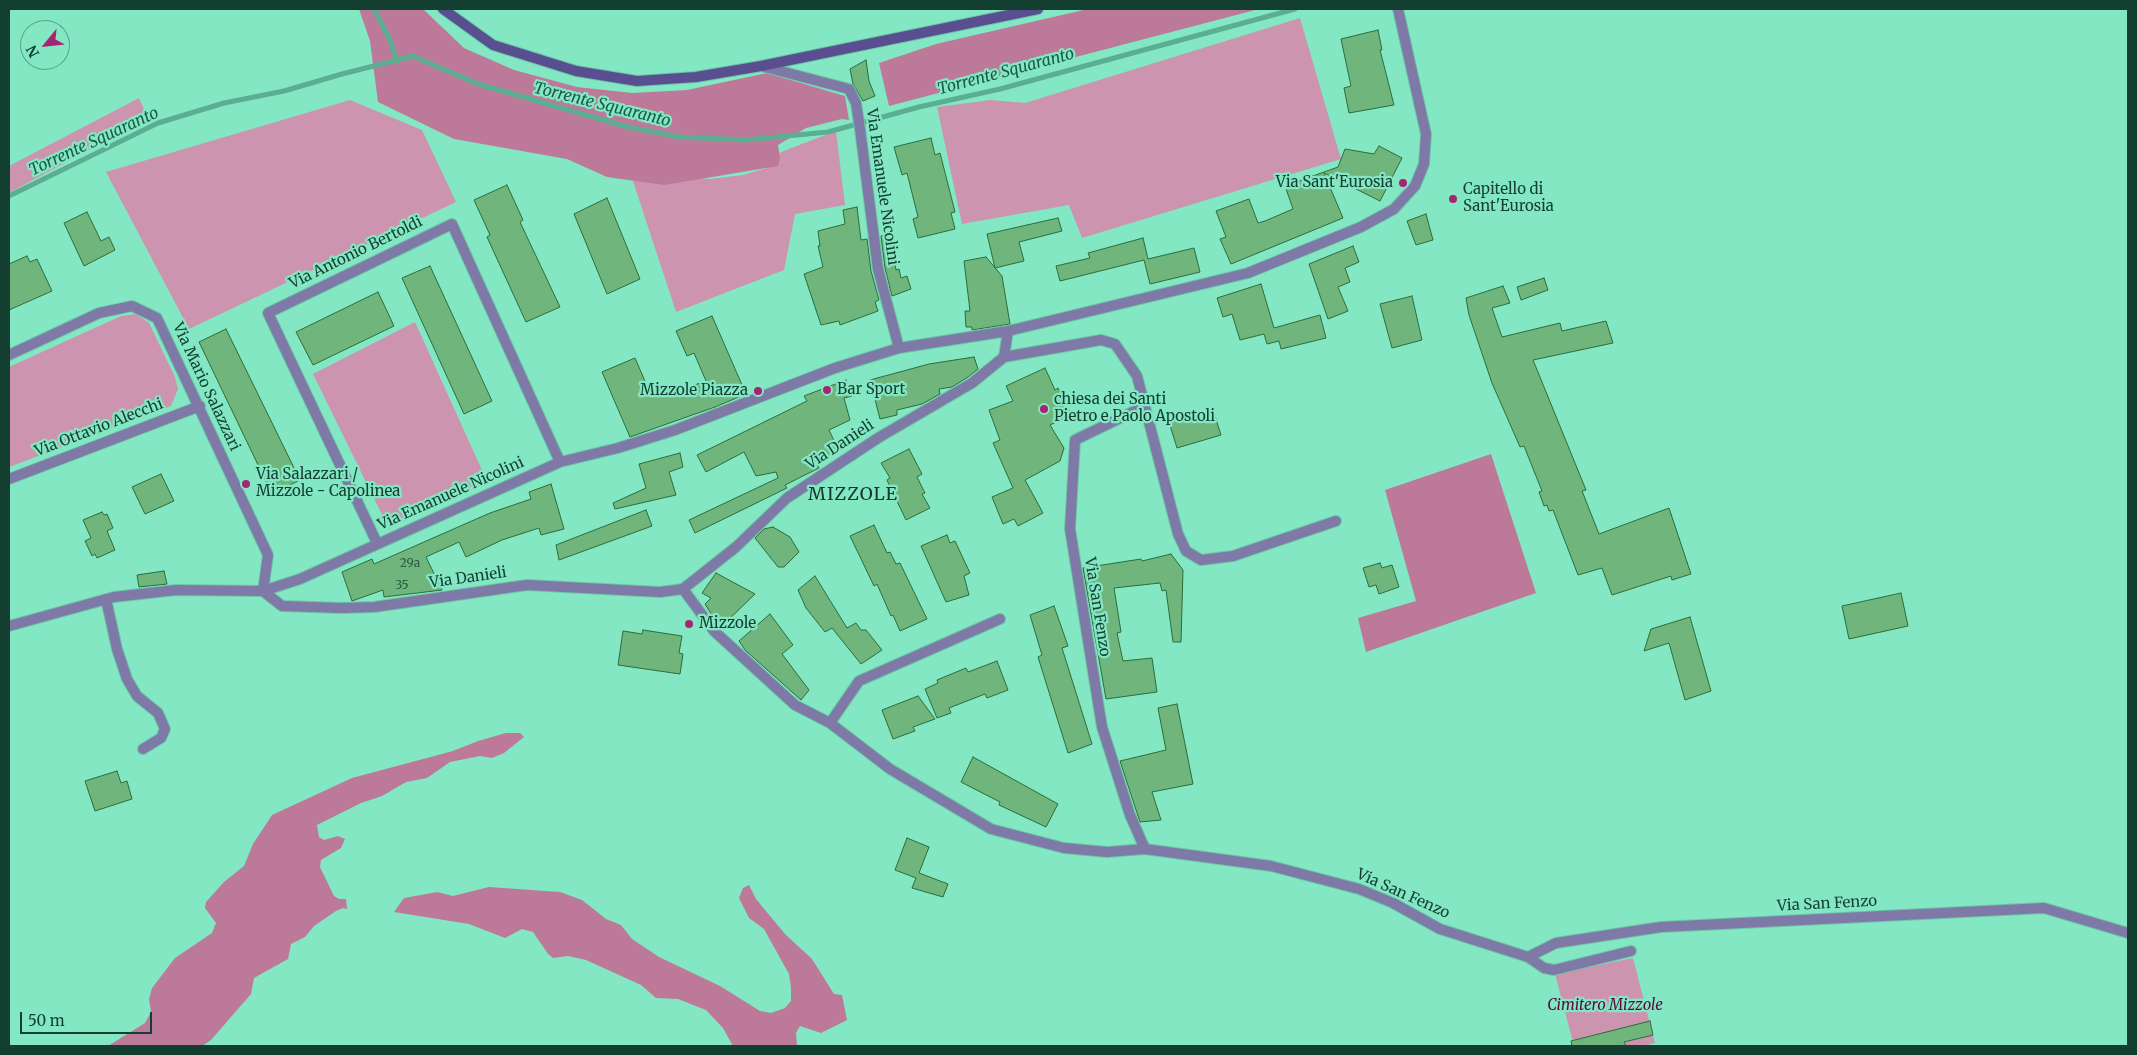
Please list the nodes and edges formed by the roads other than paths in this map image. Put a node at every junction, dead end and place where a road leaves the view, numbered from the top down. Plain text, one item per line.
1 (442, 9) edge
2 (1038, 9) edge
3 (1398, 9) edge
4 (761, 66) junction
5 (1008, 331) junction
6 (899, 348) junction
7 (9, 355) edge
8 (1004, 357) junction
9 (200, 406) junction
10 (1145, 406) junction
11 (560, 462) junction
12 (9, 479) edge
13 (1336, 521) dead end
14 (377, 543) junction
15 (683, 589) junction
16 (263, 591) junction
17 (106, 599) junction
18 (1000, 619) dead end
19 (9, 626) edge
20 (830, 723) junction
21 (143, 749) dead end
22 (1145, 849) junction
23 (2128, 933) edge
24 (1631, 951) dead end
25 (1528, 956) junction

1 - 4 street
2 - 4 street
3 - 5 street
4 - 6 street, Via Emanuele Nicolini
5 - 6 street, Via Emanuele Nicolini
5 - 8 street
6 - 11 street, Via Emanuele Nicolini
7 - 9 street, Via Mario Salazzari
8 - 10 street
8 - 15 street, Via Danieli
9 - 12 street, Via Ottavio Alecchi
9 - 16 street, Via Mario Salazzari
10 - 13 street
10 - 22 street, Via San Fenzo
11 - 14 street, Via Emanuele Nicolini
11 - 14 street, Via Antonio Bertoldi
14 - 16 street, Via Emanuele Nicolini
15 - 16 street, Via Danieli
15 - 20 street
16 - 17 street, Via Emanuele Nicolini
17 - 19 street, Via Emanuele Nicolini
17 - 21 street
18 - 20 street
20 - 22 street, Via San Fenzo
22 - 25 street, Via San Fenzo
23 - 25 street, Via San Fenzo
24 - 25 street, Via San Fenzo

